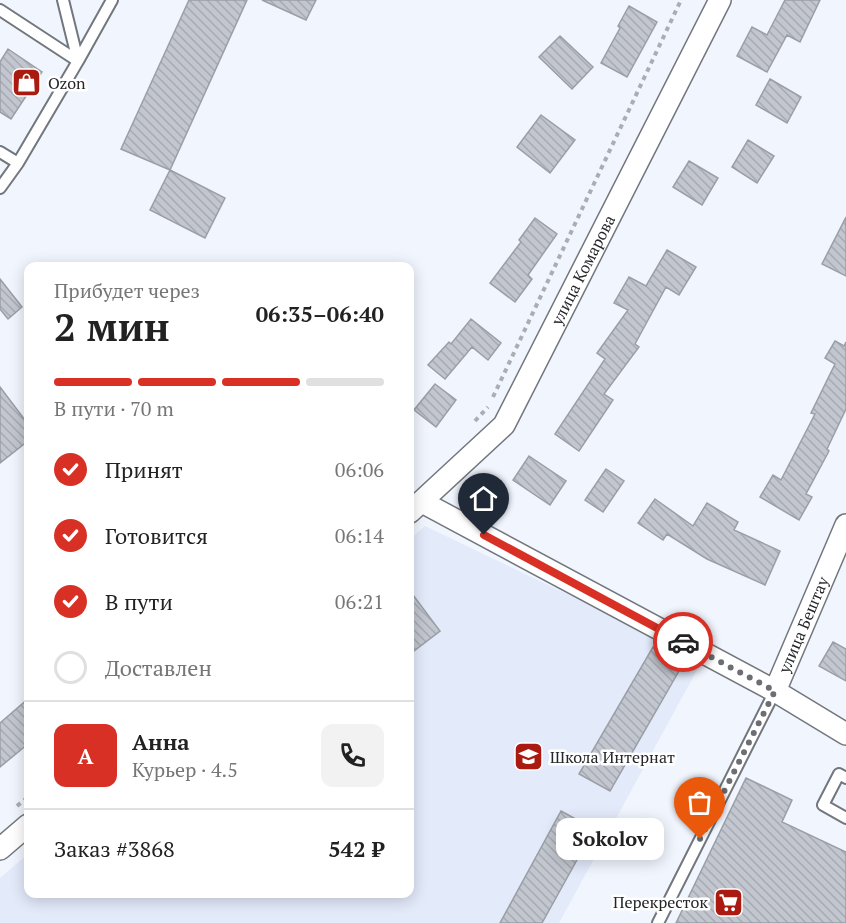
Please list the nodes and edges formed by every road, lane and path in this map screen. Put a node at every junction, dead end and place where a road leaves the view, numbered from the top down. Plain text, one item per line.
1 (63, 0) edge
2 (112, 0) edge
3 (681, 0) edge
4 (720, 0) edge
5 (0, 10) edge
6 (78, 61) junction
7 (0, 152) edge
8 (18, 164) junction
9 (0, 188) edge
10 (472, 424) dead end
11 (416, 507) edge
12 (846, 525) edge
13 (775, 691) junction
14 (846, 734) edge
15 (846, 778) edge
16 (846, 818) edge
17 (24, 828) edge
18 (0, 849) edge
19 (658, 923) edge

1 - 6 lane
2 - 6 lane
3 - 10 path
4 - 11 street, улица Комарова
5 - 6 lane
6 - 8 lane
7 - 8 lane
8 - 9 lane
11 - 13 street
12 - 13 street, улица Бештау
13 - 14 street
13 - 19 lane
15 - 16 lane
17 - 18 street

